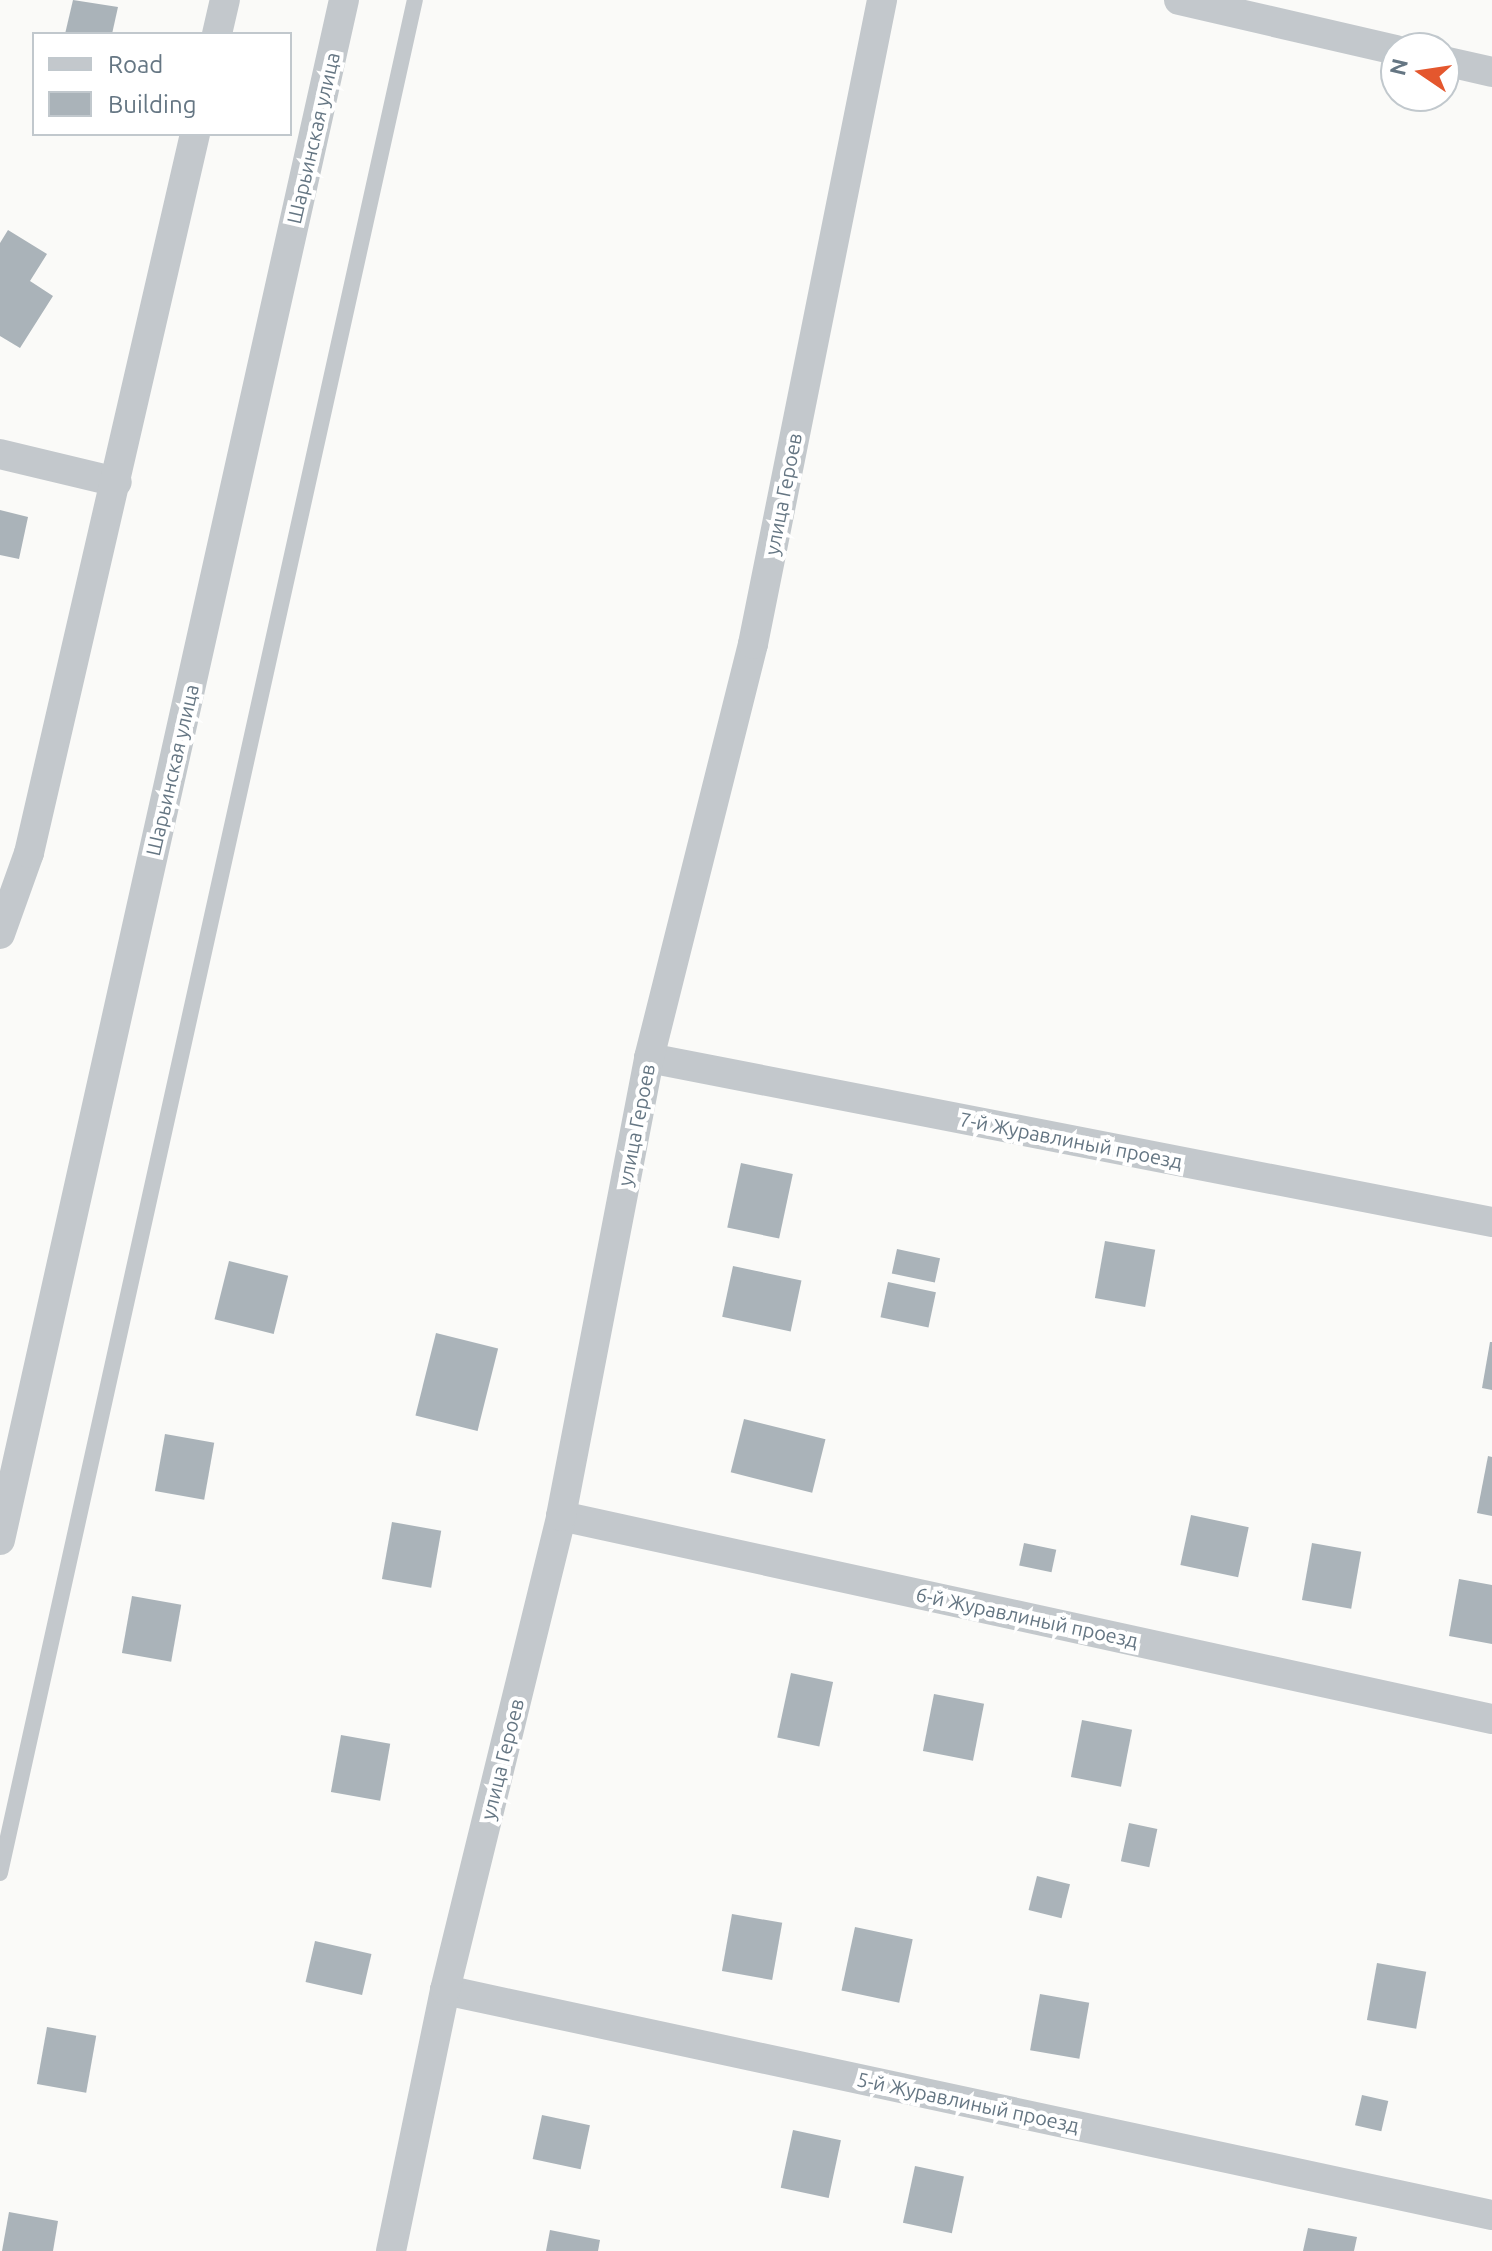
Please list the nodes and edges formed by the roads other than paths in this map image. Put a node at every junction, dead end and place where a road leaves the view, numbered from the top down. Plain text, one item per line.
1 (225, 0) edge
2 (344, 0) edge
3 (415, 0) edge
4 (882, 0) edge
5 (1179, 0) edge
6 (217, 32) edge
7 (1380, 46) edge
8 (1460, 65) edge
9 (1492, 72) edge
10 (195, 136) edge
11 (0, 454) edge
12 (117, 482) junction
13 (0, 934) edge
14 (649, 1058) junction
15 (1492, 1222) edge
16 (561, 1516) junction
17 (0, 1540) edge
18 (1492, 1719) edge
19 (0, 1873) edge
20 (445, 1990) junction
21 (1492, 2215) edge
22 (391, 2251) edge

1 - 6 street
2 - 17 street, Шарьинская улица
3 - 19 lane
4 - 14 street, улица Героев
5 - 7 street
8 - 9 street
10 - 12 street
11 - 12 street
12 - 13 street
14 - 15 street, 7-й Журавлиный проезд
14 - 16 street, улица Героев
16 - 18 street, 6-й Журавлиный проезд
16 - 20 street, улица Героев
20 - 21 street, 5-й Журавлиный проезд
20 - 22 street, улица Героев

